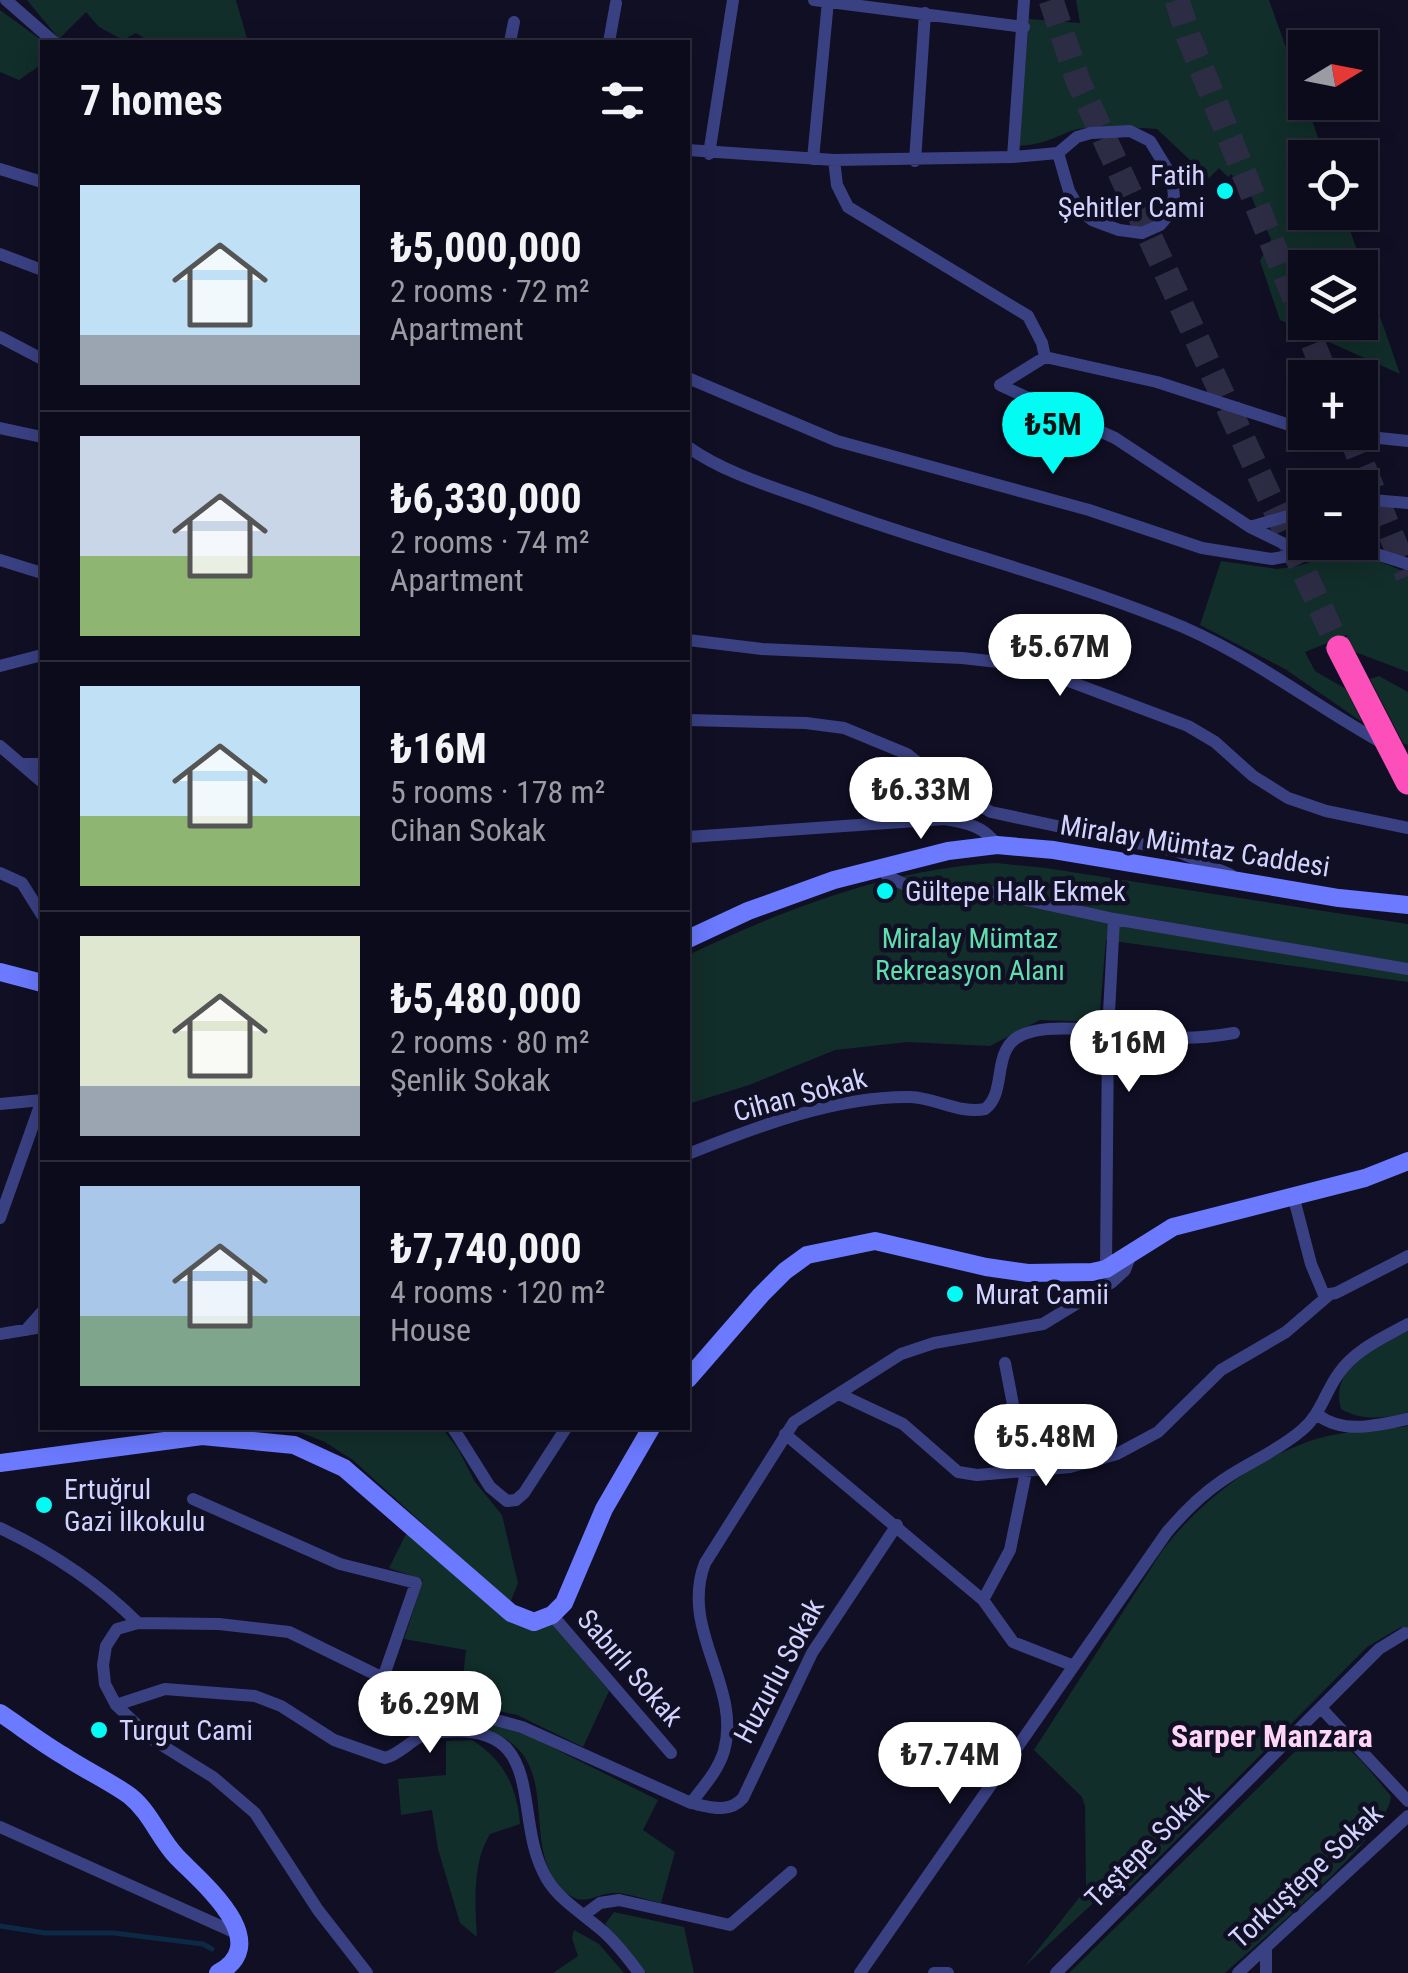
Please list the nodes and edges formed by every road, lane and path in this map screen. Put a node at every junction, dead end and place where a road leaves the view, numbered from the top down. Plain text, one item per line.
1 (6, 0) edge
2 (732, 0) edge
3 (814, 0) edge
4 (1024, 0) edge
5 (828, 1) edge
6 (616, 2) dead end
7 (925, 13) junction
8 (514, 22) dead end
9 (1024, 26) junction
10 (52, 40) edge
11 (510, 40) edge
12 (609, 40) edge
13 (690, 150) edge
14 (1058, 152) junction
15 (710, 154) junction
16 (1014, 157) junction
17 (813, 159) junction
18 (834, 160) junction
19 (915, 161) junction
20 (0, 169) edge
21 (40, 181) edge
22 (0, 254) edge
23 (40, 269) edge
24 (0, 336) edge
25 (1044, 357) junction
26 (40, 358) edge
27 (690, 379) edge
28 (1288, 424) edge
29 (0, 428) edge
30 (40, 437) edge
31 (1378, 438) edge
32 (1408, 442) edge
33 (690, 450) edge
34 (1378, 500) edge
35 (1408, 503) edge
36 (1288, 516) edge
37 (1250, 527) junction
38 (1288, 546) edge
39 (1378, 554) edge
40 (1288, 557) edge
41 (0, 560) edge
42 (1408, 564) edge
43 (40, 572) edge
44 (690, 640) edge
45 (1339, 648) tunnel mouth
46 (40, 656) edge
47 (0, 666) edge
48 (690, 720) edge
49 (0, 746) edge
50 (1408, 758) edge
51 (22, 764) junction
52 (40, 764) edge
53 (40, 780) edge
54 (1408, 782) edge
55 (1408, 828) edge
56 (690, 837) edge
57 (997, 845) junction
58 (882, 867) junction
59 (0, 873) edge
60 (1253, 884) junction
61 (1408, 905) edge
62 (40, 913) edge
63 (1114, 919) junction
64 (690, 938) edge
65 (1408, 969) edge
66 (0, 972) edge
67 (40, 982) edge
68 (1108, 1032) junction
69 (1234, 1033) dead end
70 (40, 1100) edge
71 (0, 1104) edge
72 (40, 1105) edge
73 (690, 1153) edge
74 (1408, 1161) edge
75 (1294, 1195) junction
76 (1, 1212) edge
77 (1131, 1254) junction
78 (1408, 1256) edge
79 (1106, 1269) junction
80 (1329, 1296) junction
81 (40, 1314) edge
82 (1408, 1324) edge
83 (40, 1328) edge
84 (24, 1332) junction
85 (0, 1334) edge
86 (1004, 1363) dead end
87 (690, 1378) edge
88 (839, 1394) junction
89 (1318, 1415) junction
90 (1408, 1419) edge
91 (454, 1430) edge
92 (565, 1430) edge
93 (650, 1430) edge
94 (785, 1434) junction
95 (0, 1462) edge
96 (1026, 1472) junction
97 (193, 1499) dead end
98 (897, 1525) junction
99 (0, 1528) edge
100 (982, 1600) junction
101 (552, 1615) junction
102 (138, 1623) junction
103 (1405, 1633) dead end
104 (1074, 1666) junction
105 (383, 1678) junction
106 (434, 1703) junction
107 (116, 1705) junction
108 (1322, 1709) junction
109 (0, 1712) edge
110 (430, 1733) junction
111 (671, 1753) dead end
112 (1408, 1802) edge
113 (691, 1804) junction
114 (1408, 1816) edge
115 (0, 1827) edge
116 (791, 1872) dead end
117 (584, 1915) junction
118 (236, 1933) junction
119 (1266, 1948) junction
120 (218, 1973) edge
121 (367, 1973) edge
122 (639, 1973) edge
123 (860, 1973) edge
124 (934, 1973) edge
125 (948, 1973) edge
126 (1056, 1973) edge
127 (1238, 1973) edge
128 (1266, 1973) edge

1 - 10 street
2 - 15 street
3 - 5 street
4 - 9 street
5 - 7 street
5 - 17 street
6 - 12 street
7 - 9 street
7 - 19 street
8 - 11 street
9 - 16 street
13 - 15 street
14 - 14 street
14 - 16 street
15 - 17 street
16 - 19 street
17 - 18 street
18 - 19 street
18 - 25 street
20 - 21 street
22 - 23 street
24 - 26 street
25 - 28 street
25 - 37 street
27 - 40 street
29 - 30 street
31 - 32 street
33 - 50 street
34 - 35 street
36 - 37 street
37 - 38 street
39 - 42 street
41 - 43 street
44 - 55 street
45 - 54 highway, bridge
46 - 47 street
48 - 60 street
49 - 51 street
51 - 52 street
51 - 53 street
56 - 57 street
57 - 58 main road, Miralay Mümtaz Caddesi
57 - 60 main road, Miralay Mümtaz Caddesi
58 - 63 street
58 - 64 main road, Miralay Mümtaz Caddesi
59 - 62 street
60 - 61 main road, Miralay Mümtaz Caddesi
63 - 65 street
63 - 68 street
66 - 67 main road
68 - 69 street, Cihan Sokak
68 - 73 street, Cihan Sokak
68 - 79 street
70 - 71 street
72 - 76 street
74 - 75 main road
75 - 77 main road
75 - 80 street
77 - 79 main road
77 - 88 street
78 - 80 street
79 - 87 main road
80 - 96 street
81 - 84 street
82 - 89 street
83 - 84 street
84 - 85 street
86 - 96 street
88 - 94 street
88 - 96 street
89 - 90 street
89 - 104 street
91 - 92 street
93 - 101 main road
94 - 98 street
94 - 113 street
95 - 101 main road
96 - 100 street
97 - 105 street
98 - 100 street
98 - 113 street, Huzurlu Sokak
99 - 102 street
100 - 104 street
101 - 111 street, Sabırlı Sokak
102 - 105 street
102 - 107 street
103 - 108 street, Taştepe Sokak
104 - 123 street
105 - 106 street
106 - 110 street
106 - 113 street
107 - 110 street
107 - 121 street
108 - 112 street
108 - 126 street, Taştepe Sokak
109 - 118 main road
110 - 117 street
114 - 119 street, Torkuştepe Sokak
115 - 118 street
116 - 117 street
117 - 122 street
118 - 120 main road
119 - 127 street, Torkuştepe Sokak
119 - 128 street
124 - 125 street

